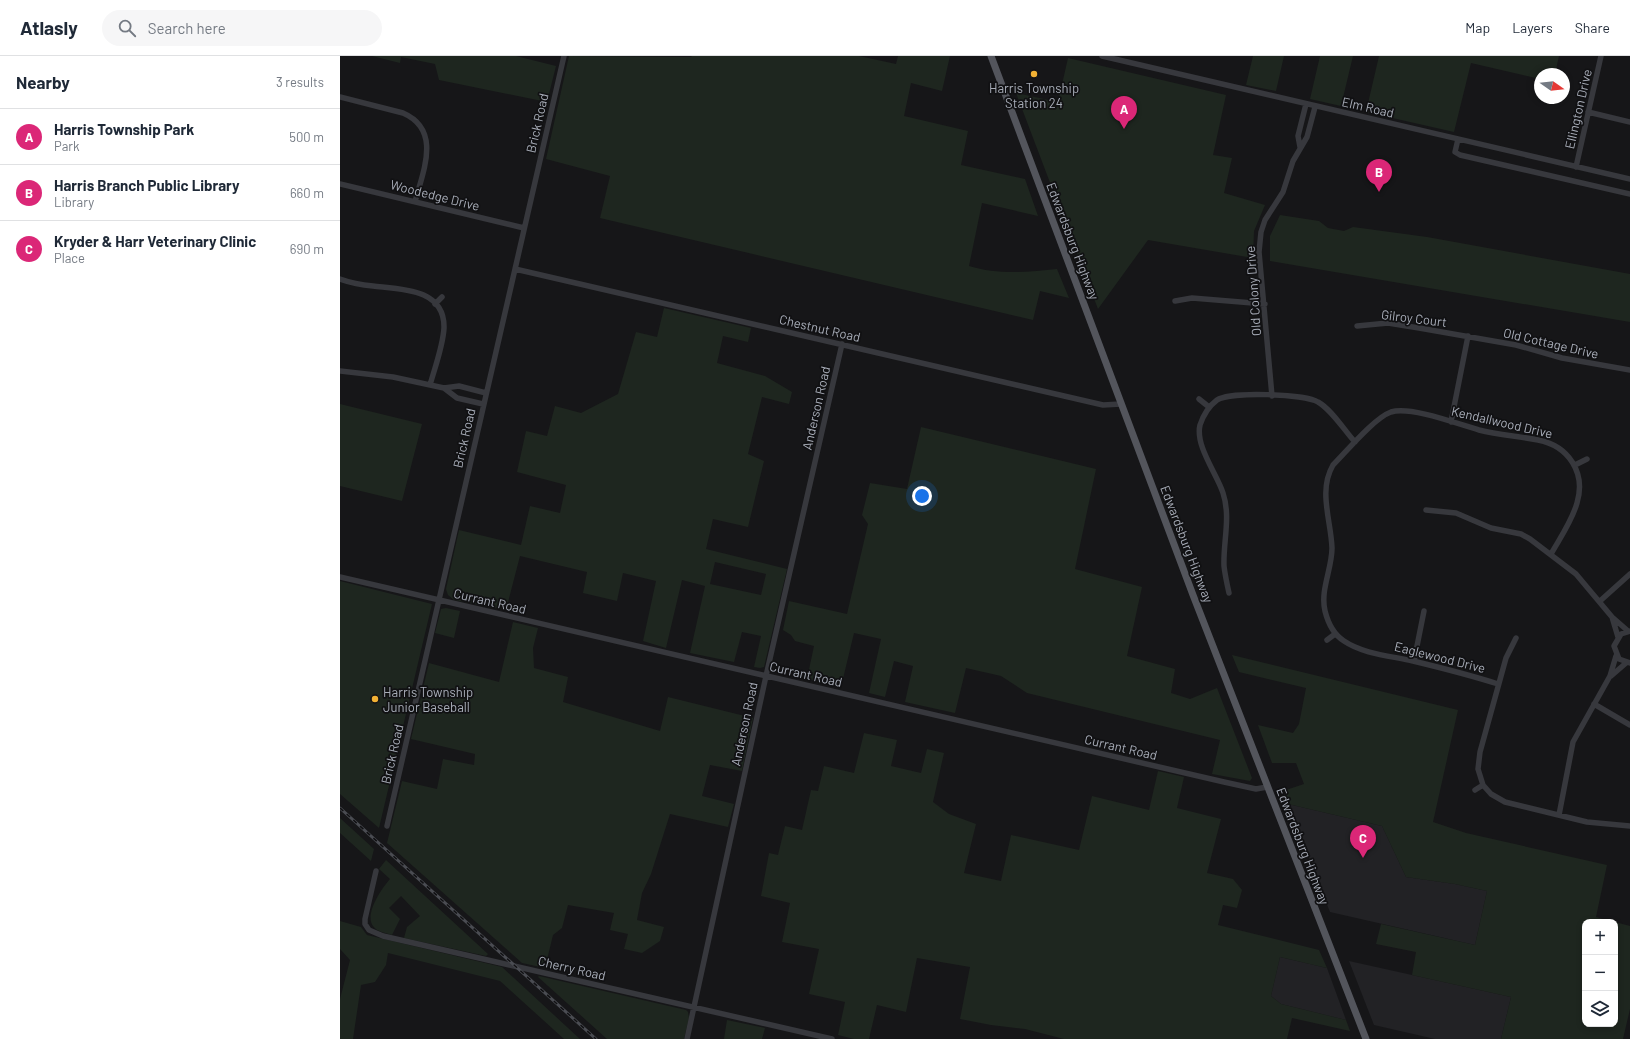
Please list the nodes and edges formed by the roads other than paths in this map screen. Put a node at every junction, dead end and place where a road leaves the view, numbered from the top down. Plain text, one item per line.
1 (564, 56) edge
2 (990, 56) edge
3 (1102, 56) edge
4 (1602, 56) edge
5 (340, 97) edge
6 (1306, 104) junction
7 (1315, 107) junction
8 (1588, 112) junction
9 (1630, 122) edge
10 (1458, 139) junction
11 (1300, 147) junction
12 (1576, 167) junction
13 (1630, 180) edge
14 (340, 184) edge
15 (1630, 194) edge
16 (415, 202) junction
17 (524, 228) junction
18 (515, 268) junction
19 (340, 279) edge
20 (442, 297) dead end
21 (1175, 301) dead end
22 (435, 304) junction
23 (1265, 304) junction
24 (1357, 326) dead end
25 (1468, 336) junction
26 (842, 344) junction
27 (1630, 370) edge
28 (340, 371) edge
29 (430, 385) junction
30 (444, 388) junction
31 (486, 393) junction
32 (1272, 396) junction
33 (1199, 399) dead end
34 (483, 404) junction
35 (1121, 404) junction
36 (1209, 407) junction
37 (1451, 422) junction
38 (1355, 442) junction
39 (1587, 459) dead end
40 (1575, 465) junction
41 (1426, 510) dead end
42 (1550, 554) junction
43 (1630, 574) edge
44 (340, 577) edge
45 (1229, 593) dead end
46 (438, 600) junction
47 (1600, 601) junction
48 (1424, 611) dead end
49 (1612, 617) junction
50 (1629, 632) edge
51 (1335, 634) junction
52 (1618, 637) junction
53 (1516, 638) dead end
54 (1327, 640) dead end
55 (1616, 656) junction
56 (1414, 661) junction
57 (1628, 663) edge
58 (766, 676) junction
59 (1610, 676) junction
60 (1498, 684) junction
61 (1594, 704) junction
62 (1630, 725) edge
63 (1483, 785) junction
64 (1267, 786) junction
65 (1475, 790) dead end
66 (1558, 815) junction
67 (387, 826) dead end
68 (1630, 826) edge
69 (376, 871) dead end
70 (694, 1008) junction
71 (687, 1039) edge
72 (832, 1039) edge
73 (1366, 1039) edge

1 - 17 street, Brick Road
2 - 35 main road, Edwardsburg Highway
3 - 6 street, Elm Road
4 - 8 street, Ellington Drive
5 - 16 street
6 - 7 street, Elm Road
6 - 11 street, Old Colony Drive
7 - 10 street, Elm Road
7 - 11 street, Old Colony Drive
8 - 9 street
8 - 12 street, Ellington Drive
10 - 12 street, Elm Road
10 - 15 street
11 - 23 street, Old Colony Drive
12 - 13 street, Elm Road
14 - 16 street, Woodedge Drive
16 - 17 street, Woodedge Drive
17 - 18 street, Brick Road
18 - 26 street, Chestnut Road
18 - 31 street, Brick Road
19 - 22 street
20 - 22 street
21 - 23 street
22 - 29 street
23 - 32 street, Old Colony Drive
24 - 25 street, Gilroy Court
25 - 27 street, Old Cottage Drive
25 - 37 street
26 - 35 street, Chestnut Road
26 - 58 street, Anderson Road
28 - 29 street
29 - 30 street
30 - 31 street
30 - 34 street
31 - 34 street, Brick Road
32 - 36 street
32 - 38 street
33 - 36 street
34 - 46 street, Brick Road
35 - 64 main road, Edwardsburg Highway
36 - 45 street
37 - 38 street, Kendallwood Drive
37 - 40 street, Kendallwood Drive
38 - 51 street, Kendallwood Drive
39 - 40 street
40 - 42 street, Kendallwood Drive
41 - 42 street
42 - 47 street
43 - 47 street
44 - 46 street, Currant Road
46 - 58 street, Currant Road
46 - 67 street, Brick Road
47 - 49 street
48 - 56 street
49 - 50 street
49 - 52 street
50 - 52 street
51 - 54 street
51 - 56 street, Eaglewood Drive
52 - 55 street
53 - 60 street
55 - 57 street
55 - 59 street
56 - 60 street, Eaglewood Drive
57 - 59 street
58 - 64 street, Currant Road
58 - 70 street, Anderson Road
59 - 61 street
60 - 63 street, Eaglewood Drive
61 - 62 street
61 - 66 street
63 - 65 street
63 - 66 street
64 - 73 main road, Edwardsburg Highway
66 - 68 street
69 - 70 street, Cherry Road
70 - 71 street, Anderson Road
70 - 72 street, Cherry Road

